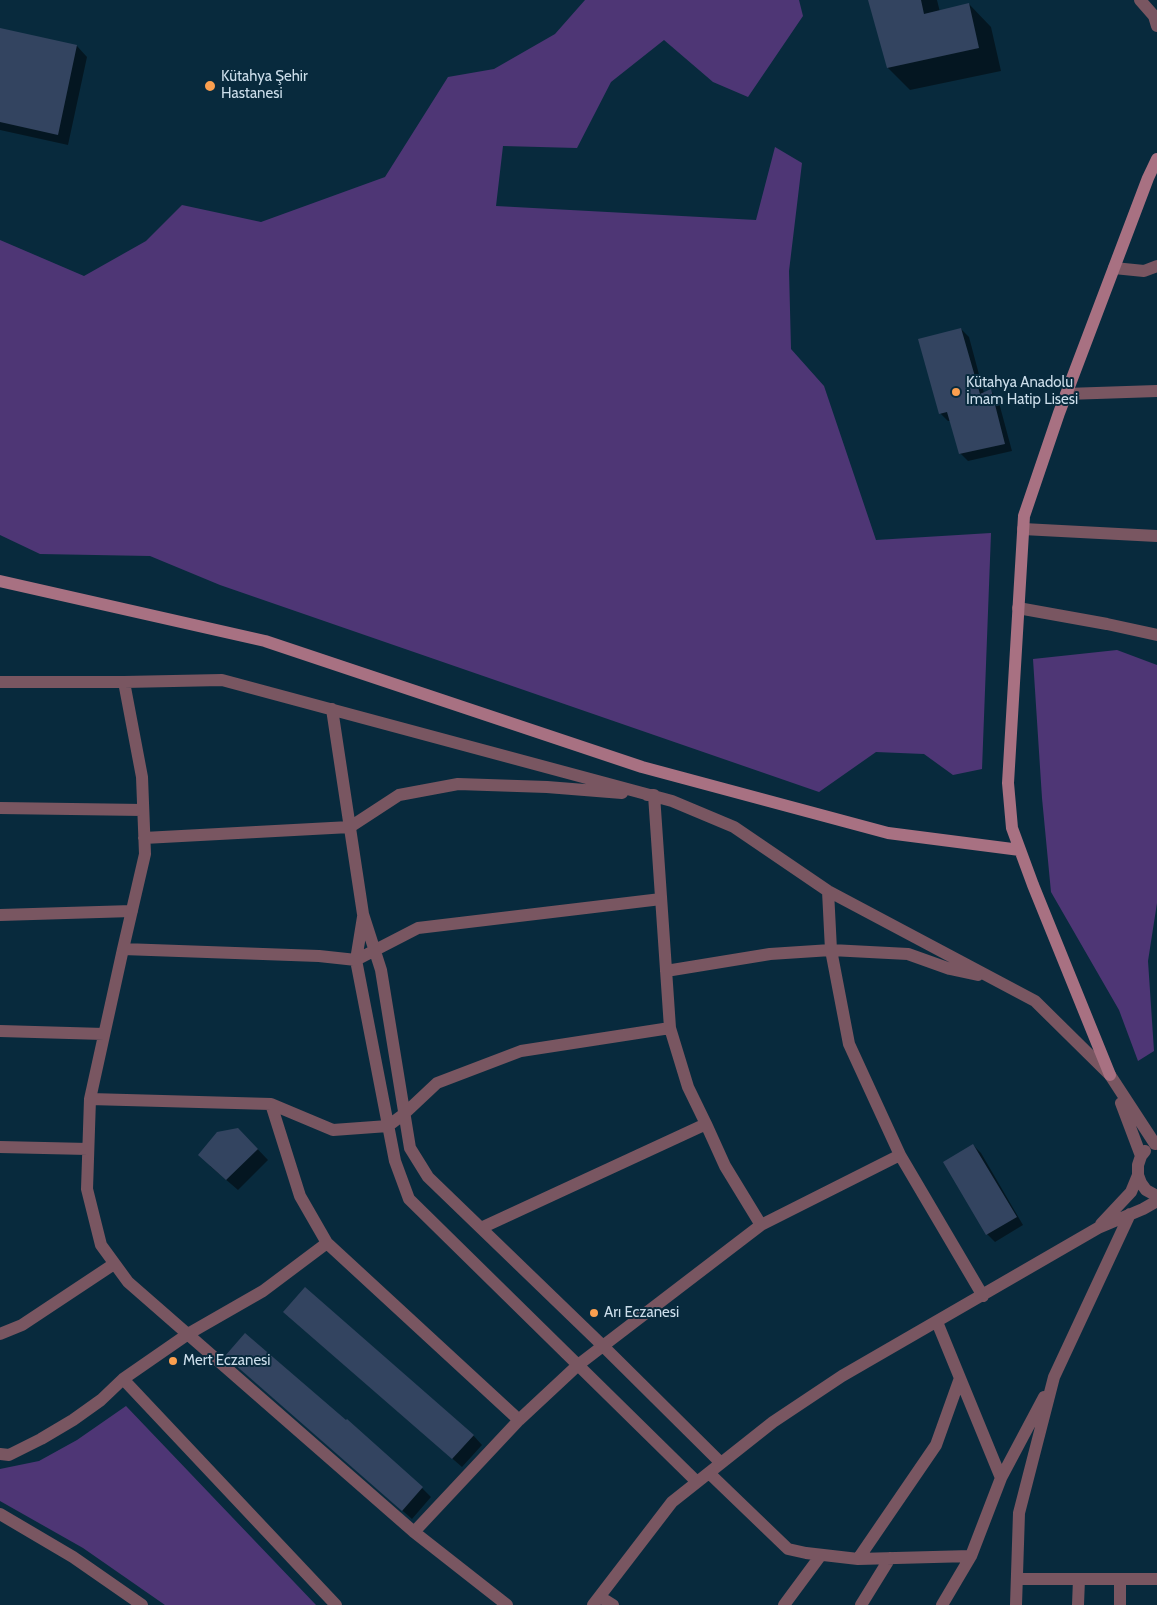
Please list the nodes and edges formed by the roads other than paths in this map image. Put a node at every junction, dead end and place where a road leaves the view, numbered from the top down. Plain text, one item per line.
1 (1140, 0) edge
2 (1157, 26) edge
3 (1157, 160) edge
4 (1157, 266) edge
5 (1114, 268) junction
6 (1157, 390) edge
7 (1066, 394) junction
8 (1023, 529) junction
9 (1157, 536) edge
10 (0, 581) edge
11 (1018, 608) junction
12 (1157, 635) edge
13 (0, 682) edge
14 (124, 682) junction
15 (332, 709) junction
16 (654, 796) junction
17 (0, 808) edge
18 (143, 810) junction
19 (350, 828) junction
20 (144, 838) junction
21 (1020, 850) junction
22 (828, 891) junction
23 (661, 899) junction
24 (132, 911) junction
25 (363, 914) junction
26 (0, 915) edge
27 (123, 949) junction
28 (375, 950) junction
29 (831, 950) junction
30 (356, 960) junction
31 (666, 971) junction
32 (993, 978) junction
33 (670, 1028) junction
34 (0, 1031) edge
35 (104, 1034) junction
36 (1110, 1075) junction
37 (90, 1099) junction
38 (271, 1104) junction
39 (404, 1114) junction
40 (706, 1124) junction
41 (388, 1126) junction
42 (1156, 1143) edge
43 (0, 1147) edge
44 (88, 1149) junction
45 (900, 1155) junction
46 (1141, 1156) junction
47 (1138, 1175) junction
48 (1157, 1196) edge
49 (1157, 1201) edge
50 (1130, 1214) junction
51 (761, 1225) junction
52 (481, 1228) junction
53 (1098, 1228) junction
54 (327, 1243) junction
55 (114, 1264) junction
56 (983, 1296) junction
57 (937, 1322) junction
58 (0, 1334) edge
59 (188, 1334) junction
60 (603, 1346) junction
61 (578, 1365) junction
62 (1054, 1377) junction
63 (960, 1378) junction
64 (123, 1379) junction
65 (519, 1420) junction
66 (0, 1454) edge
67 (721, 1463) junction
68 (709, 1473) junction
69 (1001, 1478) junction
70 (697, 1482) junction
71 (0, 1514) edge
72 (414, 1532) junction
73 (821, 1555) junction
74 (971, 1556) junction
75 (890, 1558) junction
76 (858, 1559) junction
77 (1016, 1579) junction
78 (1079, 1579) junction
79 (1120, 1579) junction
80 (1157, 1579) edge
81 (611, 1583) junction
82 (607, 1603) edge
83 (142, 1605) edge
84 (336, 1605) edge
85 (507, 1605) edge
86 (593, 1605) edge
87 (784, 1605) edge
88 (861, 1605) edge
89 (942, 1605) edge
90 (1016, 1605) edge
91 (1078, 1605) edge
92 (1120, 1605) edge

1 - 2 street
3 - 5 street
4 - 5 street
5 - 7 street
6 - 7 street
7 - 8 street
8 - 9 street
8 - 11 street
10 - 21 street
11 - 12 street
11 - 21 street
13 - 14 street
14 - 15 street
14 - 18 street
15 - 16 street
15 - 19 street
16 - 19 street
16 - 22 street
16 - 23 street
17 - 18 street
18 - 20 street
19 - 20 street
19 - 25 street
20 - 24 street
21 - 36 street
22 - 29 street
22 - 32 street
23 - 28 street
23 - 31 street
24 - 26 street
24 - 27 street
25 - 28 street
25 - 30 street
27 - 30 street
27 - 35 street
28 - 30 street
28 - 39 street
29 - 31 street
29 - 32 street
29 - 45 street
30 - 41 street
31 - 33 street
32 - 36 street
33 - 39 street
33 - 40 street
34 - 35 street
35 - 37 street
36 - 42 street
36 - 46 street
37 - 38 street
37 - 44 street
38 - 41 street
38 - 54 street
39 - 41 street
39 - 52 street
40 - 51 street
40 - 52 street
41 - 61 street
42 - 46 street
43 - 44 street
44 - 55 street
45 - 51 street
45 - 56 street
46 - 47 street
47 - 48 street
47 - 53 street
49 - 50 street
50 - 53 street
50 - 62 street
51 - 60 street
52 - 60 street
53 - 56 street
54 - 59 street
54 - 65 street
55 - 58 street
55 - 59 street
56 - 57 street
57 - 63 street
57 - 67 street
59 - 64 street
59 - 72 street
60 - 61 street
60 - 67 street
61 - 65 street
61 - 70 street
62 - 69 street
62 - 77 street
63 - 69 street
63 - 76 street
64 - 66 street
64 - 84 street
65 - 72 street
67 - 68 street
68 - 70 street
68 - 73 street
69 - 74 street
70 - 81 street
71 - 83 street
72 - 85 street
73 - 76 street
73 - 87 street
74 - 75 street
74 - 89 street
75 - 76 street
75 - 88 street
77 - 78 street
77 - 90 street
78 - 79 street
78 - 91 street
79 - 80 street
79 - 92 street
81 - 82 street
81 - 86 street

